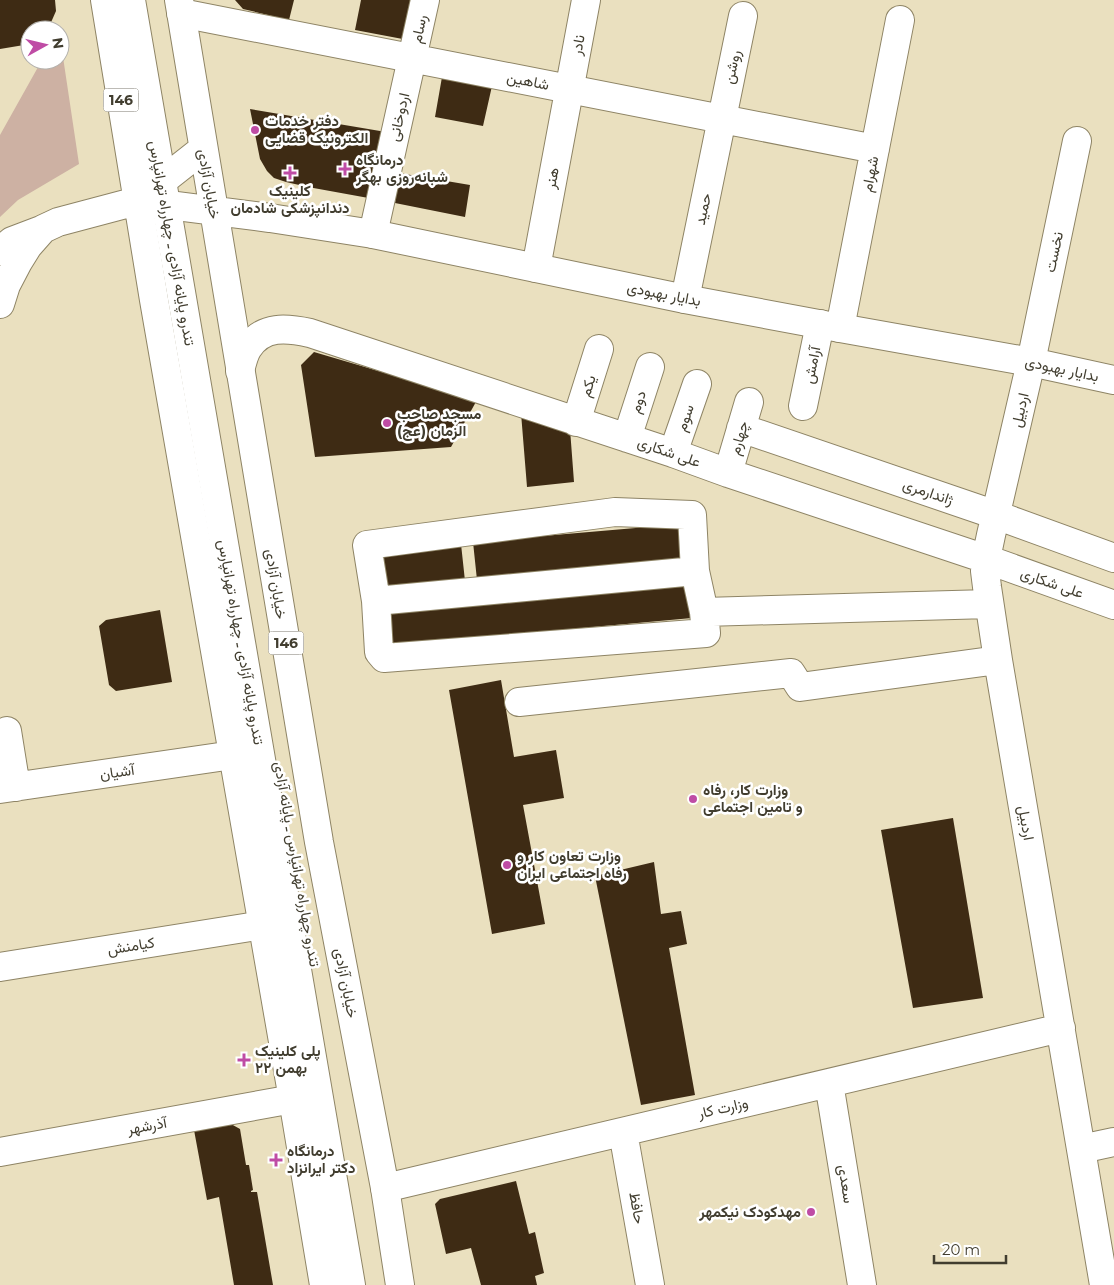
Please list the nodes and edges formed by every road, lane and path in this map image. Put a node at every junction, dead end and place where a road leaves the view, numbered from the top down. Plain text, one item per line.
1 (105, 0) edge
2 (131, 0) edge
3 (149, 0) edge
4 (425, 0) edge
5 (586, 0) edge
6 (180, 7) edge
7 (743, 16) dead end
8 (900, 20) dead end
9 (412, 58) junction
10 (569, 89) junction
11 (722, 118) junction
12 (1077, 141) dead end
13 (203, 149) junction
14 (875, 149) junction
15 (172, 191) junction
16 (137, 201) junction
17 (214, 211) junction
18 (43, 229) junction
19 (373, 234) junction
20 (0, 250) edge
21 (536, 268) junction
22 (684, 299) junction
23 (0, 304) edge
24 (830, 326) junction
25 (599, 349) dead end
26 (1031, 362) junction
27 (650, 367) dead end
28 (240, 371) junction
29 (1114, 380) edge
30 (696, 384) dead end
31 (749, 402) dead end
32 (803, 406) dead end
33 (576, 422) junction
34 (741, 428) junction
35 (627, 438) junction
36 (673, 453) junction
37 (728, 473) junction
38 (996, 515) junction
39 (1114, 558) edge
40 (986, 560) junction
41 (695, 571) junction
42 (376, 601) junction
43 (990, 604) junction
44 (1114, 605) edge
45 (704, 612) junction
46 (998, 660) junction
47 (520, 702) dead end
48 (7, 731) dead end
49 (233, 755) junction
50 (8, 788) edge
51 (263, 925) junction
52 (0, 967) edge
53 (1061, 1028) junction
54 (829, 1083) junction
55 (293, 1099) junction
56 (623, 1132) junction
57 (1114, 1142) edge
58 (1081, 1149) junction
59 (0, 1152) edge
60 (385, 1188) junction
61 (324, 1285) edge
62 (351, 1285) edge
63 (369, 1285) edge
64 (400, 1285) edge
65 (650, 1285) edge
66 (862, 1285) edge
67 (1104, 1285) edge

1 - 16 street, 146
2 - 15 street, تندرو پایانه آزادی ـ چهارراه تهرانپارس
3 - 15 street, تندرو چهارراه تهرانپارس ـ پایانه آزادی
4 - 9 street, رسام
5 - 10 street, نادر
6 - 9 street, شاهین
6 - 13 street, خیابان آزادی / 146
7 - 11 street, روشن
8 - 14 street, شهرام
9 - 10 street, شاهین
9 - 19 street, اردوخانی
10 - 11 street, شاهین
10 - 21 street, هنر
11 - 14 street, شاهین
11 - 22 street, حمید
12 - 26 street, نخست
13 - 15 street
13 - 17 street, خیابان آزادی / 146
14 - 24 street, شهرام
15 - 16 street, بدایار بهبودی
15 - 17 street, بدایار بهبودی
15 - 62 street, تندرو پایانه آزادی ـ چهارراه تهرانپارس
15 - 63 street, تندرو چهارراه تهرانپارس ـ پایانه آزادی
16 - 18 street
16 - 49 street, 146
17 - 19 street, بدایار بهبودی
17 - 28 street, خیابان آزادی / 146
18 - 20 street
18 - 23 street
19 - 21 street, بدایار بهبودی
21 - 22 street, بدایار بهبودی
22 - 24 street, بدایار بهبودی
24 - 26 street, بدایار بهبودی
24 - 32 street, آرامش
25 - 33 street, یکم
26 - 29 street, بدایار بهبودی
26 - 38 street, اردبیل
27 - 35 street, دوم
28 - 33 street, علی شکاری
28 - 60 street, خیابان آزادی / 146
30 - 36 street, سوم
31 - 34 street, چهارم
33 - 35 street, علی شکاری
34 - 37 street, چهارم
34 - 38 street, ژاندارمری
35 - 36 street, علی شکاری
36 - 37 street, علی شکاری
37 - 40 street, علی شکاری
38 - 39 street, ژاندارمری
38 - 40 street, اردبیل
40 - 43 street, اردبیل
40 - 44 street, علی شکاری
41 - 42 street
41 - 42 street
41 - 45 street
42 - 45 street
43 - 45 street
43 - 46 street, اردبیل
46 - 47 street
46 - 53 street, اردبیل
48 - 50 street
49 - 50 street, آشیان
49 - 51 street, 146
51 - 52 street, کیامنش
51 - 55 street, 146
53 - 54 street, وزارت کار
53 - 58 street, اردبیل
54 - 56 street, وزارت کار
54 - 66 street, سعدی
55 - 59 street, آذرشهر
55 - 61 street, 146
56 - 60 street, وزارت کار
56 - 65 street, حافظ
57 - 58 street
58 - 67 street, اردبیل
60 - 64 street, خیابان آزادی / 146

